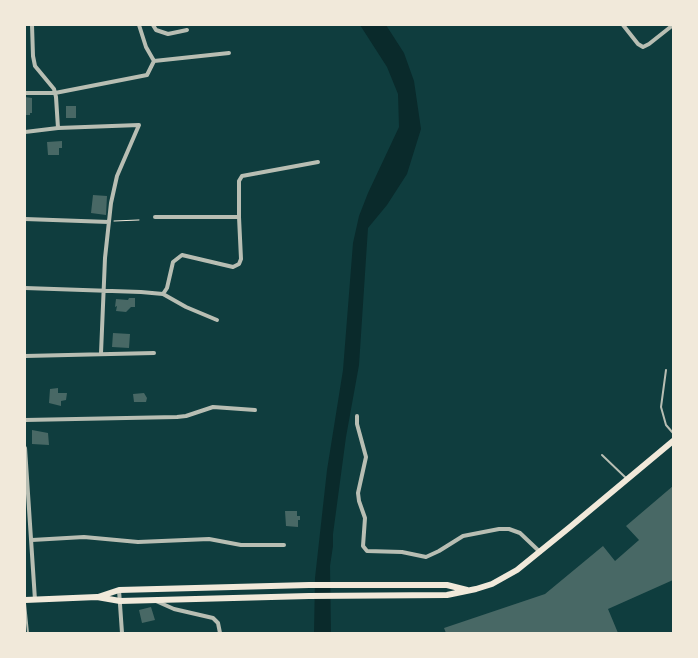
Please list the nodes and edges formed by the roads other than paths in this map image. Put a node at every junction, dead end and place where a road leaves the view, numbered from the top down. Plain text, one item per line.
1 (32, 25) edge
2 (139, 25) edge
3 (153, 25) edge
4 (623, 25) edge
5 (673, 25) edge
6 (187, 30) dead end
7 (229, 53) dead end
8 (154, 61) junction
9 (25, 93) edge
10 (55, 93) junction
11 (58, 128) junction
12 (25, 132) edge
13 (318, 162) dead end
14 (239, 217) junction
15 (25, 218) edge
16 (155, 218) dead end
17 (109, 222) junction
18 (25, 288) edge
19 (104, 291) junction
20 (163, 294) junction
21 (217, 320) dead end
22 (154, 353) dead end
23 (101, 354) junction
24 (25, 356) edge
25 (666, 370) dead end
26 (255, 410) dead end
27 (357, 416) dead end
28 (25, 420) edge
29 (673, 433) edge
30 (673, 440) edge
31 (25, 448) edge
32 (602, 455) dead end
33 (26, 477) edge
34 (627, 479) junction
35 (32, 540) junction
36 (284, 545) dead end
37 (540, 552) junction
38 (119, 590) junction
39 (468, 590) junction
40 (97, 597) junction
41 (25, 600) edge
42 (36, 600) junction
43 (154, 600) junction
44 (120, 601) junction
45 (28, 633) edge
46 (122, 633) edge
47 (220, 633) edge

1 - 10 street
2 - 8 street
3 - 6 street
4 - 5 street
7 - 8 street
8 - 10 street
9 - 10 street
10 - 11 street
11 - 12 street
11 - 17 street
13 - 14 street
14 - 16 street
14 - 20 street
15 - 17 street
17 - 19 street
18 - 19 street
19 - 20 street
19 - 23 street
20 - 21 street
22 - 23 street
23 - 24 street
25 - 29 lane
26 - 28 street
27 - 37 street
30 - 34 highway
31 - 33 street
32 - 34 lane
33 - 35 street
34 - 37 highway
35 - 36 street
35 - 42 street
37 - 39 highway
38 - 39 highway
38 - 40 highway
38 - 44 street
39 - 43 highway
40 - 42 highway
40 - 44 highway
41 - 42 highway
41 - 45 lane
43 - 44 highway
43 - 47 street
44 - 46 street

